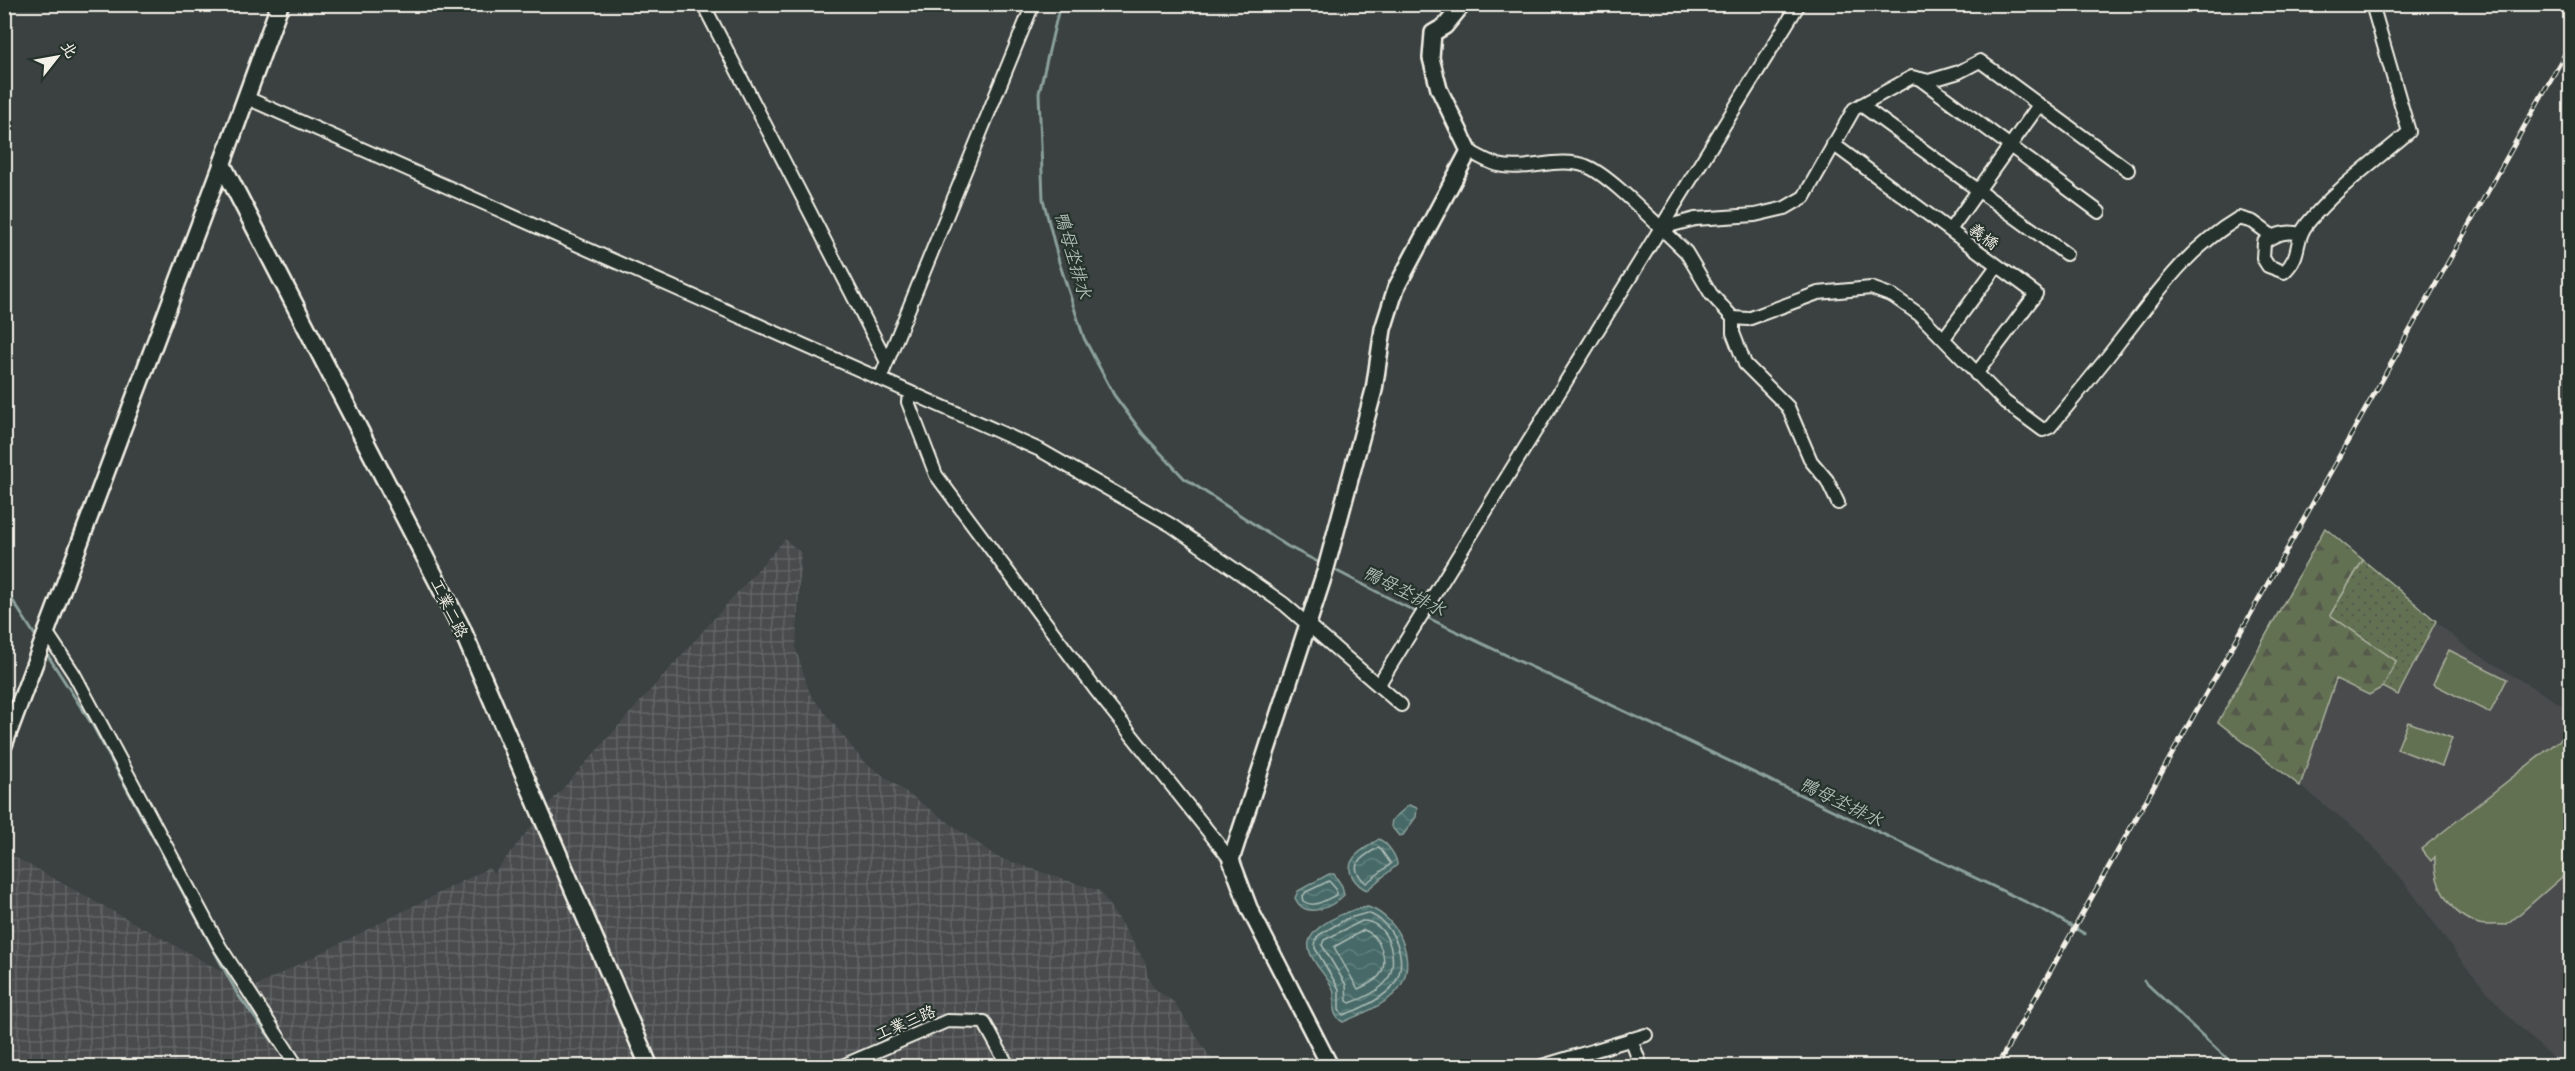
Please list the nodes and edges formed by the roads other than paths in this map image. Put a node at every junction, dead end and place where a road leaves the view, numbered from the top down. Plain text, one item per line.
1 (280, 4) edge
2 (703, 4) edge
3 (1033, 4) edge
4 (1463, 4) edge
5 (1799, 4) edge
6 (2372, 4) edge
7 (1920, 79) junction
8 (247, 98) junction
9 (1861, 105) junction
10 (2039, 105) junction
11 (1833, 144) junction
12 (2009, 147) junction
13 (1469, 150) junction
14 (222, 164) junction
15 (2128, 170) dead end
16 (1979, 189) junction
17 (2098, 212) dead end
18 (1661, 228) junction
19 (1950, 230) junction
20 (2300, 234) junction
21 (2272, 236) junction
22 (2066, 254) dead end
23 (1997, 266) junction
24 (1733, 318) junction
25 (1944, 338) junction
26 (887, 362) junction
27 (1976, 374) junction
28 (880, 379) junction
29 (908, 402) dead end
30 (1838, 503) dead end
31 (1308, 624) junction
32 (46, 633) junction
33 (1379, 684) junction
34 (1401, 705) dead end
35 (4, 745) edge
36 (1231, 860) junction
37 (1646, 1035) dead end
38 (1631, 1039) junction
39 (297, 1066) edge
40 (649, 1066) edge
41 (842, 1066) edge
42 (1008, 1066) edge
43 (1330, 1066) edge
44 (1542, 1066) edge
45 (1641, 1066) edge

1 - 8 main road
2 - 26 street
3 - 26 street
4 - 13 street
5 - 18 street
6 - 20 street
7 - 9 street
7 - 10 street
7 - 12 street
8 - 14 main road
8 - 28 street
9 - 11 street
9 - 16 street
10 - 12 street
10 - 15 street
11 - 18 street
11 - 19 street, 義橋
12 - 16 street
12 - 17 street
13 - 18 street
13 - 31 street
14 - 32 street
14 - 40 main road, 工業二路
16 - 19 street
16 - 22 street
18 - 24 street
18 - 33 street
19 - 23 street, 義橋
20 - 21 street
20 - 21 street
21 - 27 street
23 - 25 street
23 - 27 street, 義橋
24 - 25 street
24 - 30 street
25 - 27 street
26 - 28 street
28 - 31 street
29 - 36 street
31 - 33 street
31 - 36 street
32 - 35 street
32 - 39 street
33 - 34 street
36 - 43 street
37 - 38 street
38 - 44 street
38 - 45 street
41 - 42 street, 工業三路

